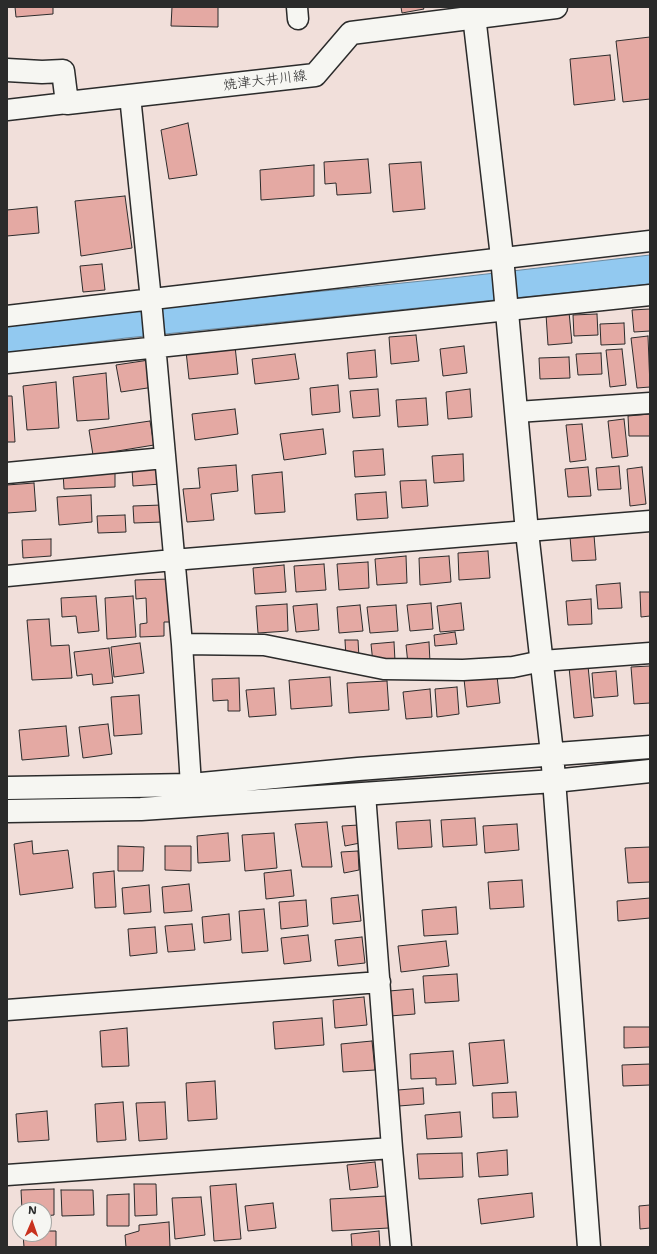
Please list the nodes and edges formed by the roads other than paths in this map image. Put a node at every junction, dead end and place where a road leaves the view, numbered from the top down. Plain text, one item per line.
1 (556, 7) edge
2 (473, 12) edge
3 (7, 70) edge
4 (130, 96) junction
5 (67, 103) junction
6 (7, 110) edge
7 (650, 241) edge
8 (502, 258) junction
9 (650, 295) edge
10 (151, 300) junction
11 (507, 309) junction
12 (7, 316) edge
13 (155, 347) junction
14 (7, 363) edge
15 (650, 403) edge
16 (517, 412) junction
17 (164, 458) junction
18 (7, 473) edge
19 (650, 521) edge
20 (527, 532) junction
21 (173, 560) junction
22 (7, 576) edge
23 (182, 644) junction
24 (650, 653) edge
25 (542, 661) junction
26 (650, 747) edge
27 (552, 753) junction
28 (650, 771) edge
29 (554, 781) junction
30 (7, 788) edge
31 (365, 794) junction
32 (192, 795) junction
33 (7, 811) edge
34 (380, 982) junction
35 (7, 1010) edge
36 (392, 1148) junction
37 (7, 1175) edge
38 (401, 1247) edge
39 (589, 1247) edge

1 - 2 street, 焼津大井川線
2 - 4 street, 焼津大井川線
2 - 8 street
3 - 5 street
4 - 5 street, 焼津大井川線
4 - 10 street
5 - 6 street
7 - 8 street
8 - 10 street
8 - 11 street
9 - 11 street
10 - 12 street
10 - 13 street
11 - 13 street
11 - 16 street
13 - 14 street
13 - 17 street
15 - 16 street
16 - 20 street
17 - 18 street
17 - 21 street
19 - 20 street
20 - 21 street
20 - 25 street
21 - 22 street
21 - 23 street
23 - 25 street
23 - 32 street
24 - 25 street
25 - 27 street
26 - 27 street
27 - 29 street
27 - 32 street
28 - 29 street
29 - 31 street
29 - 39 street
30 - 32 street
31 - 32 street
31 - 34 street
32 - 33 street
34 - 35 street
34 - 36 street
36 - 37 street
36 - 38 street

